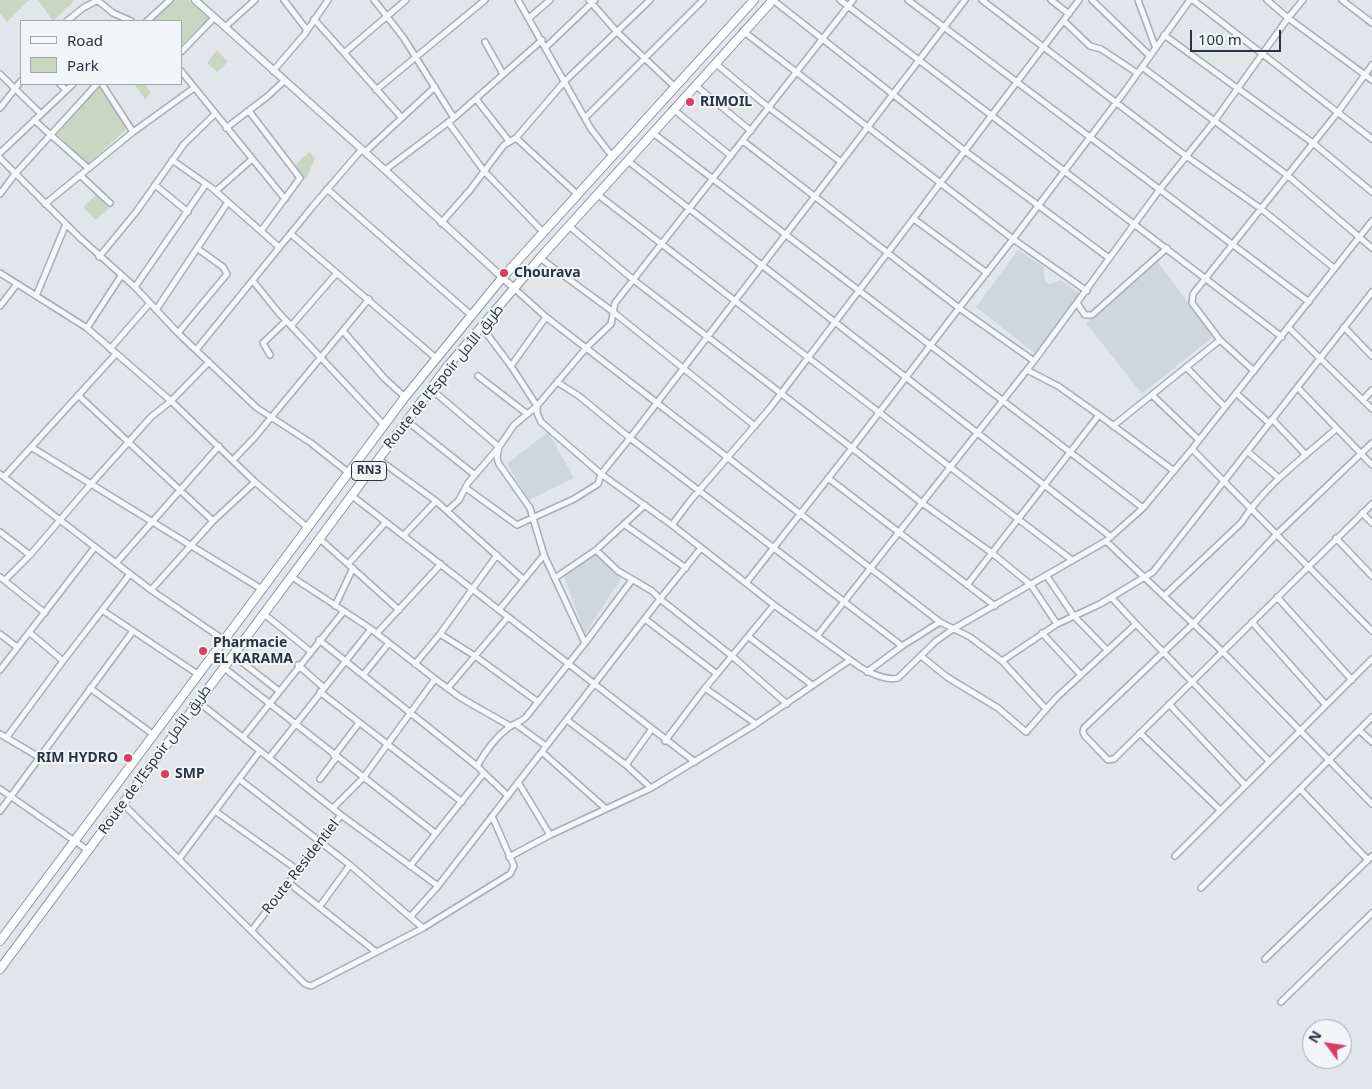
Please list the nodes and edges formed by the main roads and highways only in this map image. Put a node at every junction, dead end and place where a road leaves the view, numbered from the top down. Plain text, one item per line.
1 (754, 0) edge
2 (773, 0) edge
3 (0, 941) edge
4 (0, 969) edge

1 - 3 highway, Route de l’Espoir طريق الأمل / RN3
2 - 4 highway, Route de l’Espoir طريق الأمل / RN3

